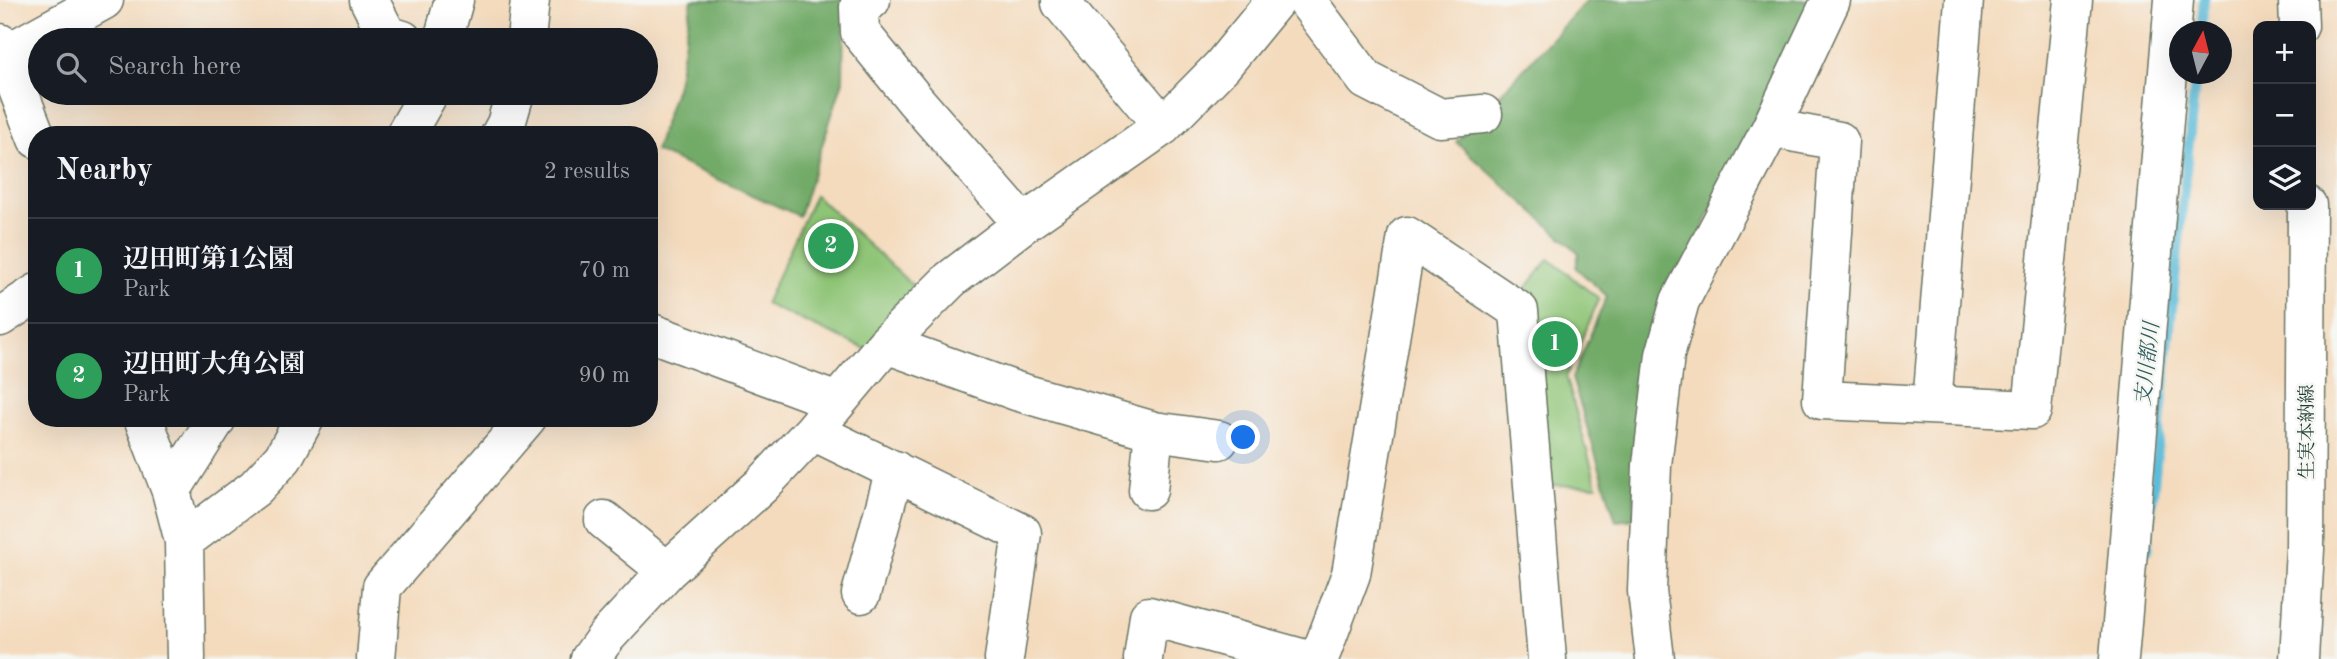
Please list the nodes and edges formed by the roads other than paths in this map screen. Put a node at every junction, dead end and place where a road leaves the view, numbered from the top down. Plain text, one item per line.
1 (104, 0) edge
2 (369, 0) edge
3 (454, 0) edge
4 (530, 0) edge
5 (871, 0) edge
6 (1061, 0) edge
7 (1276, 0) edge
8 (1306, 0) edge
9 (1831, 0) edge
10 (1964, 0) edge
11 (2073, 0) edge
12 (2174, 0) edge
13 (2298, 0) edge
14 (2300, 21) edge
15 (46, 28) edge
16 (383, 28) edge
17 (446, 28) edge
18 (527, 28) edge
19 (28, 37) edge
20 (3, 49) edge
21 (422, 105) edge
22 (512, 105) edge
23 (1483, 114) dead end
24 (32, 126) edge
25 (410, 126) edge
26 (505, 126) edge
27 (1163, 126) junction
28 (1771, 128) junction
29 (2307, 210) edge
30 (1023, 223) junction
31 (28, 299) edge
32 (0, 317) edge
33 (658, 336) edge
34 (886, 344) junction
35 (1932, 405) junction
36 (825, 416) junction
37 (146, 427) edge
38 (211, 427) edge
39 (300, 427) edge
40 (519, 427) edge
41 (1154, 431) junction
42 (1219, 440) dead end
43 (895, 470) junction
44 (1148, 490) dead end
45 (171, 491) junction
46 (604, 520) dead end
47 (184, 541) junction
48 (667, 571) junction
49 (861, 594) dead end
50 (186, 659) edge
51 (376, 659) edge
52 (590, 659) edge
53 (1004, 659) edge
54 (1143, 659) edge
55 (1305, 659) edge
56 (1319, 659) edge
57 (1547, 659) edge
58 (1655, 659) edge
59 (2119, 659) edge
60 (2299, 659) edge

1 - 15 street
2 - 16 street
3 - 17 street
4 - 18 street
5 - 30 street
6 - 27 street
7 - 27 street
8 - 23 street
9 - 28 street
10 - 35 street
11 - 35 street
12 - 59 street
13 - 14 street
19 - 20 street
20 - 24 street
21 - 25 street
22 - 26 street
27 - 30 street
28 - 35 street
28 - 58 street
29 - 60 street, 生実本納線
30 - 34 street
31 - 32 street
33 - 36 street
34 - 36 street
34 - 41 street
36 - 43 street
36 - 48 street
37 - 45 street
38 - 45 street
39 - 47 street
40 - 51 street
41 - 42 street
41 - 44 street
43 - 49 street
43 - 53 street
45 - 47 street
46 - 48 street
47 - 50 street
48 - 52 street
54 - 55 street
56 - 57 street

